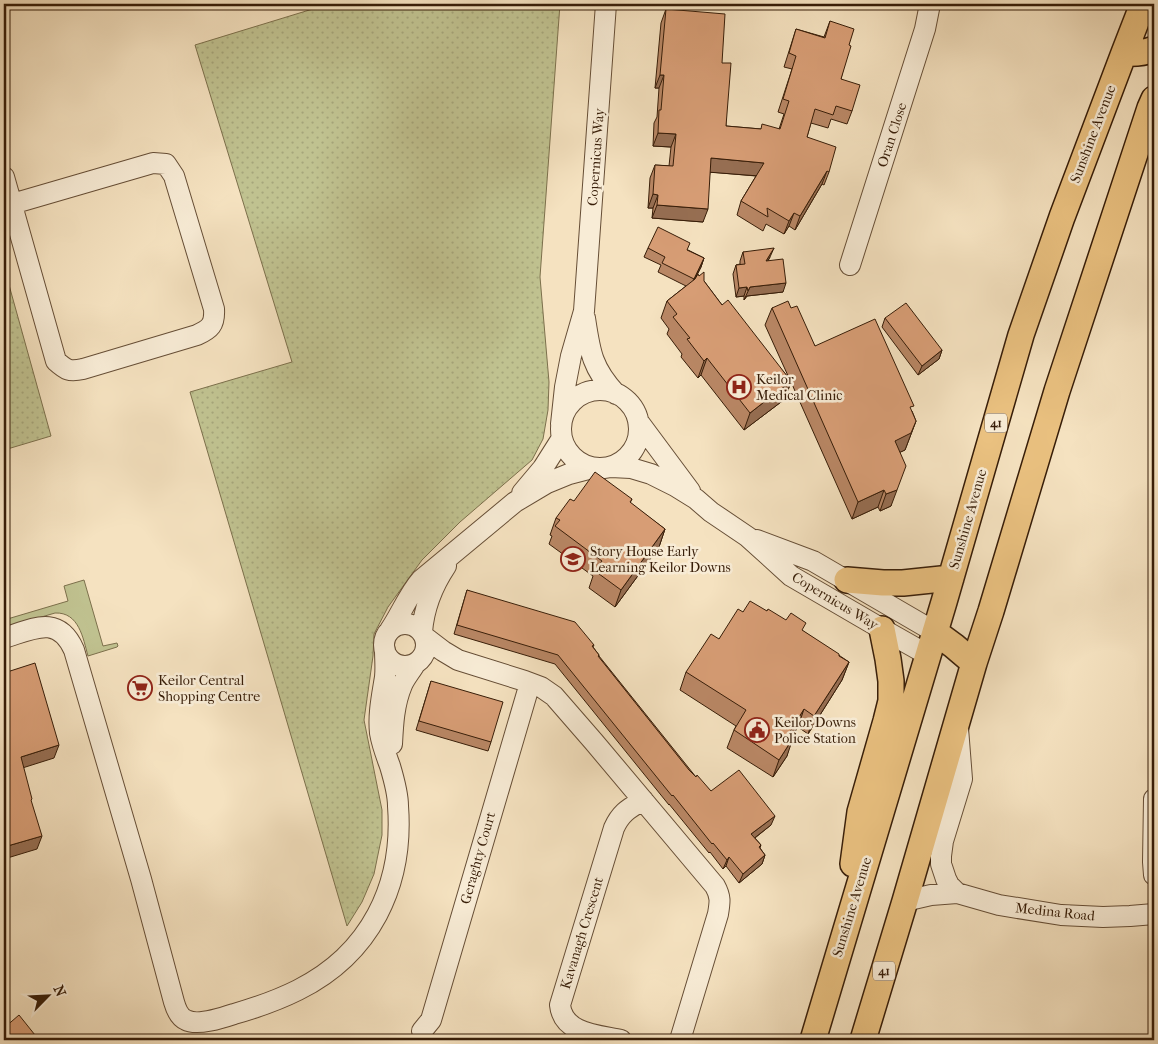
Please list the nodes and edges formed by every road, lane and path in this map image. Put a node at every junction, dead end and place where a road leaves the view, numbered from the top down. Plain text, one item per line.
1 (606, 4) edge
2 (930, 4) edge
3 (1143, 4) edge
4 (1154, 49) edge
5 (1124, 53) junction
6 (1154, 100) edge
7 (4, 177) edge
8 (12, 204) junction
9 (850, 265) dead end
10 (584, 311) junction
11 (616, 394) junction
12 (638, 421) junction
13 (562, 431) junction
14 (601, 468) junction
15 (696, 499) junction
16 (515, 502) junction
17 (748, 537) junction
18 (456, 552) junction
19 (951, 578) junction
20 (847, 580) junction
21 (882, 629) junction
22 (390, 630) junction
23 (424, 635) junction
24 (4, 638) edge
25 (932, 643) junction
26 (385, 650) junction
27 (458, 660) junction
28 (416, 663) junction
29 (974, 663) junction
30 (530, 683) junction
31 (958, 719) junction
32 (390, 766) junction
33 (1154, 799) edge
34 (643, 800) junction
35 (1154, 875) edge
36 (957, 893) junction
37 (905, 901) junction
38 (1154, 914) edge
39 (844, 936) junction
40 (422, 1031) dead end
41 (621, 1040) edge
42 (680, 1040) edge
43 (813, 1040) edge
44 (863, 1040) edge

1 - 10 street, Copernicus Way
2 - 9 street, Oran Close
3 - 5 main road, Sunshine Avenue / 41
4 - 5 main road
5 - 19 main road, Sunshine Avenue / 41
6 - 29 main road, 41
7 - 8 street
8 - 8 street
10 - 11 street, Copernicus Way
10 - 13 street, Copernicus Way
11 - 12 street
11 - 13 street
12 - 14 street
12 - 15 street, Copernicus Way
13 - 14 street
13 - 16 street
14 - 15 street, Copernicus Way
14 - 16 street
15 - 17 street, Copernicus Way
16 - 18 street
17 - 20 street, Copernicus Way
17 - 21 street, Copernicus Way
18 - 22 street
18 - 23 street
19 - 20 main road
19 - 25 main road, Sunshine Avenue / 41
20 - 25 street, Copernicus Way
21 - 25 street, Copernicus Way
21 - 39 main road
22 - 23 street
22 - 26 street
23 - 27 street
23 - 28 street
24 - 32 street
25 - 29 main road
25 - 39 main road, Sunshine Avenue / 41
26 - 28 street
26 - 32 street
27 - 28 street
27 - 30 street
28 - 32 street
29 - 31 main road, 41
30 - 34 street
30 - 40 street, Geraghty Court
31 - 36 street
31 - 37 main road, 41
33 - 35 street
34 - 41 street, Kavanagh Crescent
34 - 42 street
36 - 37 street, Medina Road
36 - 38 street, Medina Road
37 - 44 main road, 41
39 - 43 main road, Sunshine Avenue / 41

